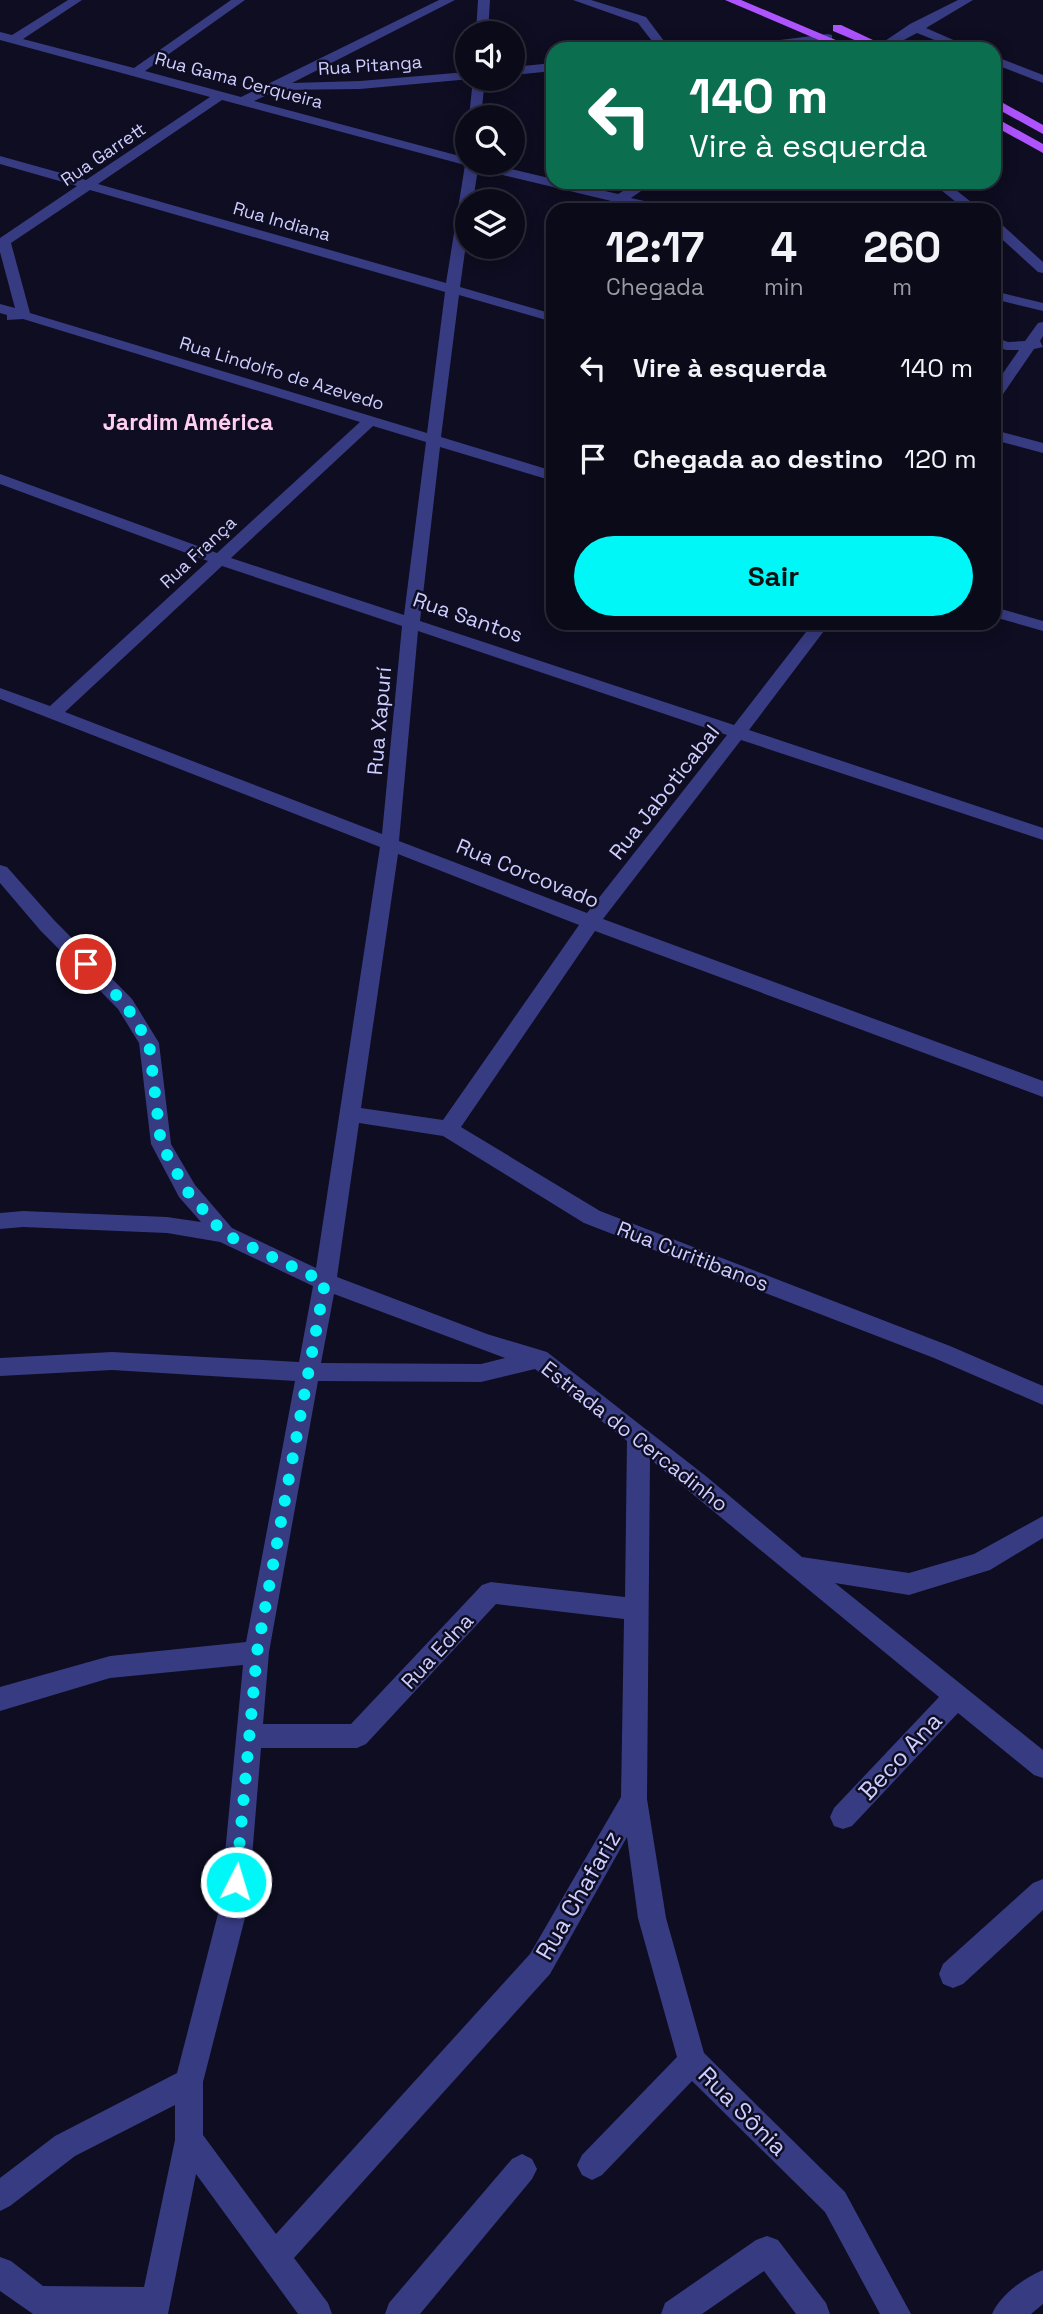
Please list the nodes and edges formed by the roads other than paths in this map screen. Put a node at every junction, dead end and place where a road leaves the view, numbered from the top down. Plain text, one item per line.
1 (76, 0) edge
2 (239, 0) edge
3 (449, 0) edge
4 (484, 0) edge
5 (579, 0) edge
6 (731, 0) edge
7 (967, 0) edge
8 (598, 3) edge
9 (819, 20) dead end
10 (483, 21) edge
11 (914, 27) junction
12 (0, 36) edge
13 (828, 38) junction
14 (13, 40) junction
15 (658, 42) edge
16 (796, 42) edge
17 (836, 42) edge
18 (870, 42) edge
19 (893, 42) edge
20 (951, 42) edge
21 (1001, 63) edge
22 (546, 68) edge
23 (525, 70) edge
24 (135, 73) junction
25 (455, 77) edge
26 (1043, 79) edge
27 (275, 87) junction
28 (221, 95) junction
29 (242, 101) junction
30 (1001, 106) edge
31 (1001, 125) edge
32 (1043, 130) edge
33 (1043, 149) edge
34 (455, 159) edge
35 (0, 160) edge
36 (468, 175) edge
37 (520, 175) edge
38 (546, 181) edge
39 (87, 185) junction
40 (580, 189) edge
41 (636, 189) edge
42 (947, 189) edge
43 (621, 198) junction
44 (639, 203) edge
45 (965, 203) edge
46 (1001, 231) edge
47 (2, 242) edge
48 (1043, 270) edge
49 (452, 291) junction
50 (1001, 297) edge
51 (1043, 307) edge
52 (0, 308) edge
53 (24, 315) junction
54 (546, 316) edge
55 (0, 319) edge
56 (1043, 326) edge
57 (1001, 344) edge
58 (1037, 345) edge
59 (1001, 389) edge
60 (371, 420) junction
61 (1001, 437) edge
62 (434, 440) junction
63 (1043, 448) edge
64 (546, 474) edge
65 (0, 479) edge
66 (218, 559) junction
67 (1001, 614) edge
68 (411, 622) junction
69 (1043, 626) edge
70 (817, 630) edge
71 (0, 693) edge
72 (53, 713) junction
73 (740, 731) junction
74 (1043, 834) edge
75 (390, 843) junction
76 (0, 871) edge
77 (591, 922) junction
78 (1043, 1088) edge
79 (350, 1114) junction
80 (448, 1129) junction
81 (0, 1221) edge
82 (224, 1234) junction
83 (325, 1282) junction
84 (538, 1359) junction
85 (0, 1367) edge
86 (307, 1373) junction
87 (1043, 1396) edge
88 (639, 1437) junction
89 (1043, 1526) edge
90 (795, 1566) junction
91 (636, 1609) junction
92 (257, 1652) junction
93 (957, 1696) junction
94 (0, 1699) edge
95 (248, 1736) junction
96 (1043, 1766) edge
97 (634, 1799) junction
98 (843, 1816) dead end
99 (1043, 1892) edge
100 (953, 1974) dead end
101 (692, 2061) junction
102 (189, 2082) junction
103 (189, 2140) junction
104 (592, 2165) dead end
105 (522, 2169) dead end
106 (0, 2196) edge
107 (276, 2256) junction
108 (0, 2272) edge
109 (1043, 2285) edge
110 (155, 2308) edge
111 (317, 2314) edge
112 (400, 2314) edge
113 (676, 2314) edge
114 (815, 2314) edge
115 (896, 2314) edge
116 (1007, 2314) edge

1 - 14 street
2 - 24 street
3 - 27 street
4 - 10 street
5 - 8 street
6 - 13 main road
7 - 11 street
8 - 15 street
9 - 18 main road
11 - 19 street
11 - 20 street
12 - 14 street, Rua Gama Cerqueira
13 - 16 street
13 - 17 main road
14 - 24 street, Rua Gama Cerqueira
21 - 26 street
22 - 23 street
24 - 28 street, Rua Gama Cerqueira
25 - 27 street, Rua Pitanga
27 - 29 street
28 - 29 street, Rua Gama Cerqueira
28 - 39 street, Rua Garrett
29 - 34 street, Rua Gama Cerqueira
30 - 32 main road
31 - 33 main road
35 - 39 street, Rua Indiana
36 - 49 street, Rua Xapurí
37 - 38 street, Rua Gama Cerqueira
39 - 47 street, Rua Garrett
39 - 49 street, Rua Indiana
40 - 43 street, Rua Gama Cerqueira
41 - 43 street
42 - 45 street
43 - 44 street, Rua Gama Cerqueira
46 - 48 street
47 - 53 street
49 - 54 street, Rua Indiana
49 - 62 street, Rua Xapurí
50 - 51 street
52 - 53 street, Rua Lindolfo de Azevedo
53 - 55 street
53 - 60 street, Rua Lindolfo de Azevedo
56 - 58 street
57 - 58 street
58 - 59 street
60 - 62 street, Rua Lindolfo de Azevedo
60 - 66 street, Rua França
61 - 63 street
62 - 64 street, Rua Lindolfo de Azevedo
62 - 68 street, Rua Xapurí
65 - 66 street, Rua Santos
66 - 68 street, Rua Santos
66 - 72 street, Rua França
67 - 69 street
68 - 73 street, Rua Santos
68 - 75 street, Rua Xapurí
70 - 73 street, Rua Jaboticabal
71 - 72 street, Rua Corcovado
72 - 75 street, Rua Corcovado
73 - 74 street, Rua Santos
73 - 77 street, Rua Jaboticabal
75 - 77 street, Rua Corcovado
75 - 79 street, Rua Xapurí
76 - 82 street, Estrada do Cercadinho
77 - 78 street, Rua Corcovado
77 - 80 street, Rua Jaboticabal
79 - 80 street, Rua Curitibanos
79 - 83 street, Rua Xapurí
80 - 87 street, Rua Curitibanos
81 - 82 street
82 - 83 street, Estrada do Cercadinho
83 - 84 street, Estrada do Cercadinho
83 - 86 street, Rua Xapurí
84 - 86 street
84 - 88 street, Estrada do Cercadinho
85 - 86 street
86 - 92 street, Rua Xapurí
88 - 90 street, Estrada do Cercadinho
88 - 91 street, Rua Chafariz
89 - 90 street
90 - 93 street, Estrada do Cercadinho
91 - 95 street, Rua Edna
91 - 97 street, Rua Chafariz
92 - 94 street
92 - 95 street, Rua Xapurí
93 - 96 street, Estrada do Cercadinho
93 - 98 street, Beco Ana
95 - 102 street, Rua Xapurí
97 - 101 street, Rua Sônia
97 - 107 street, Rua Chafariz
99 - 100 street
101 - 104 street
101 - 115 street, Rua Sônia
102 - 103 street, Rua Xapurí
102 - 106 street
103 - 107 street
103 - 110 street, Rua Xapurí
105 - 112 street
107 - 111 street
108 - 110 street
109 - 116 street
113 - 114 street

